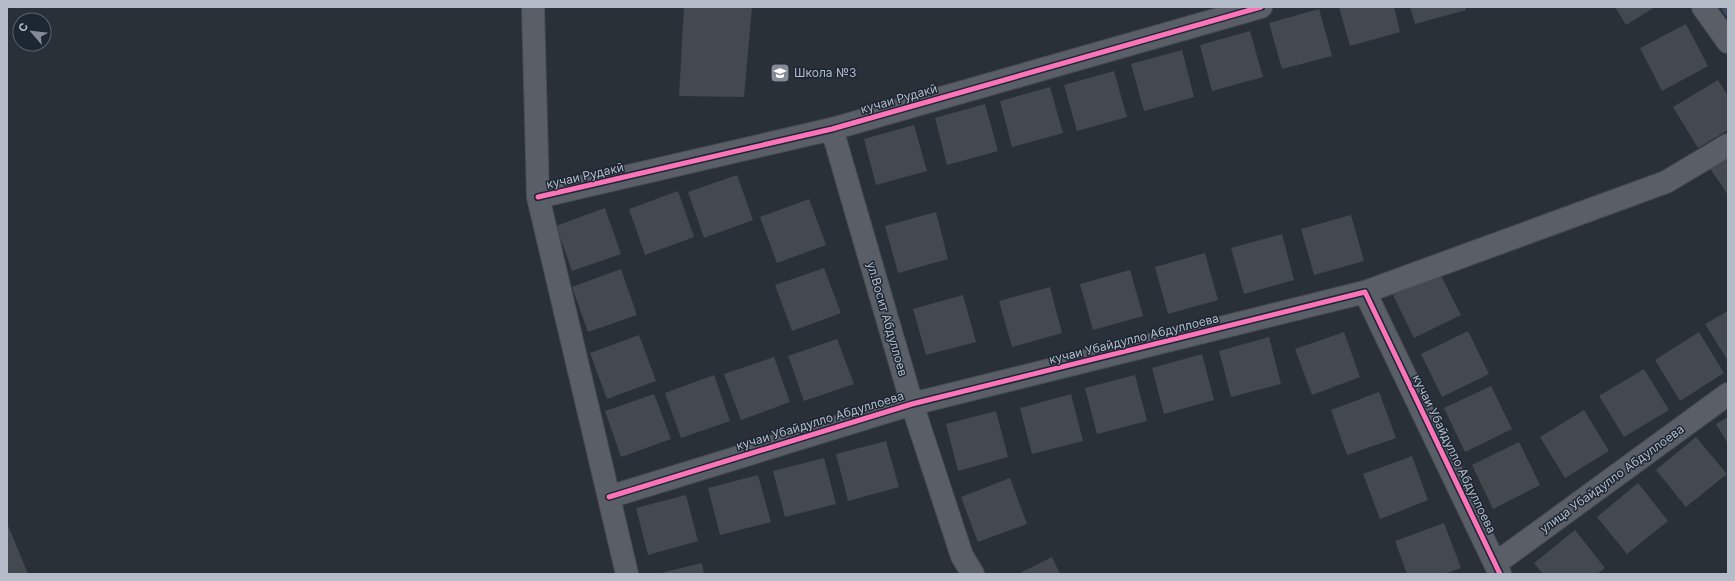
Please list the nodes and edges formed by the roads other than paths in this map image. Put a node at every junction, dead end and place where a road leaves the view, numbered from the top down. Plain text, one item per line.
1 (534, 7) edge
2 (1261, 7) edge
3 (1703, 7) edge
4 (1728, 42) edge
5 (832, 129) junction
6 (1728, 145) edge
7 (538, 197) junction
8 (1365, 292) junction
9 (1728, 394) edge
10 (912, 404) junction
11 (609, 497) junction
12 (1498, 569) edge
13 (627, 574) edge
14 (973, 574) edge

1 - 7 street
2 - 5 street, кучаи Рудакӣ
3 - 4 street
5 - 7 street, кучаи Рудакӣ
5 - 10 street, ул.Восит Абдуллоев
6 - 8 street
7 - 11 street
8 - 10 street, кучаи Убайдулло Абдуллоева
8 - 12 street, кучаи Убайдулло Абдуллоева
9 - 12 street, улица Убайдулло Абдуллоева
10 - 11 street, кучаи Убайдулло Абдуллоева
10 - 14 street, ул.Восит Абдуллоев
11 - 13 street

